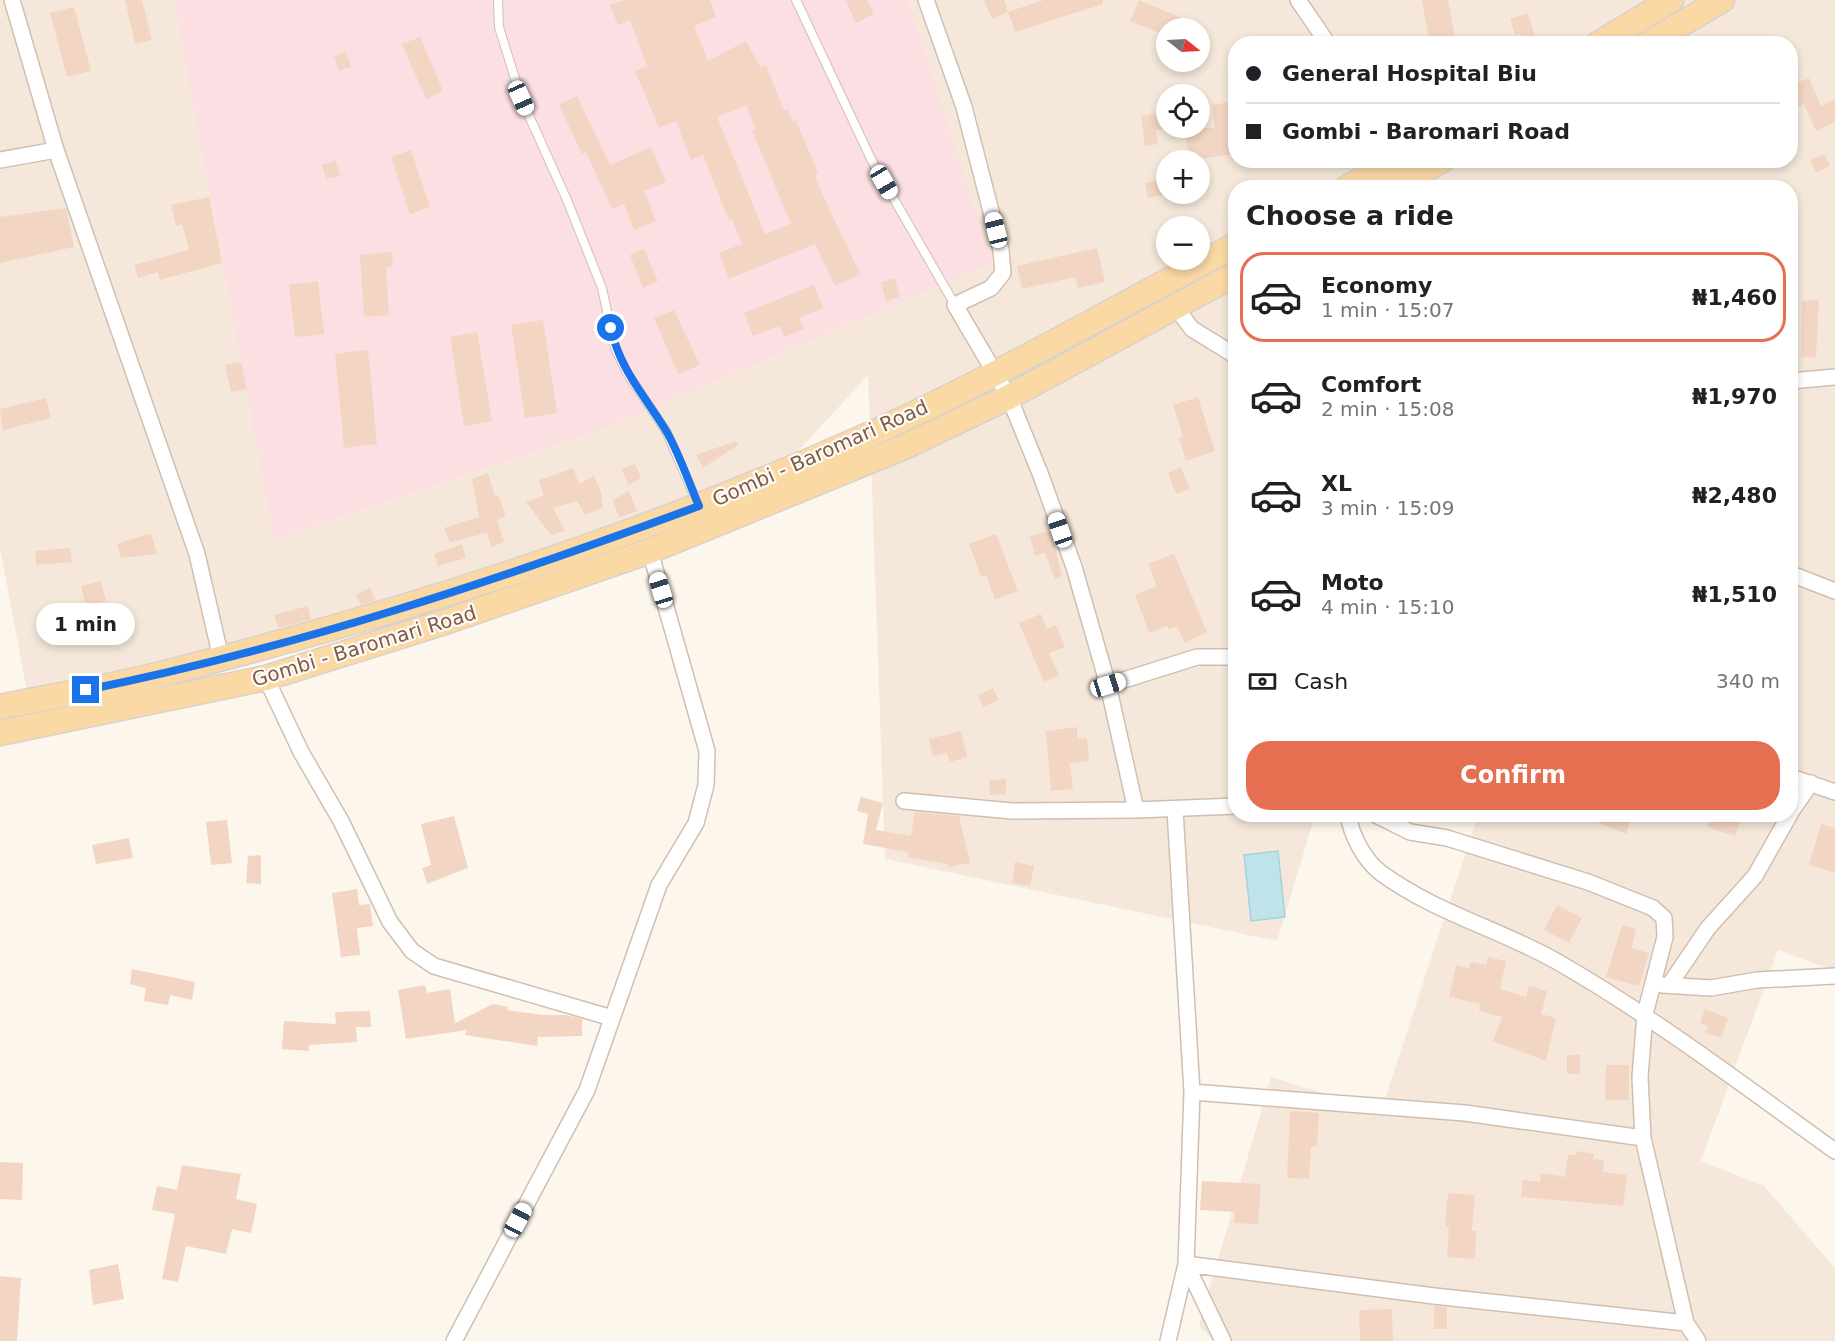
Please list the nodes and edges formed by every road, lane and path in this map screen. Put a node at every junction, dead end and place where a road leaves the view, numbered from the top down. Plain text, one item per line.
1 (12, 0) edge
2 (498, 0) edge
3 (796, 0) edge
4 (926, 0) edge
5 (1298, 0) edge
6 (1671, 0) edge
7 (1722, 0) edge
8 (1323, 36) edge
9 (1611, 36) edge
10 (1661, 36) edge
11 (56, 150) junction
12 (0, 160) edge
13 (1377, 168) edge
14 (1429, 168) edge
15 (1360, 175) edge
16 (1408, 180) edge
17 (1228, 249) edge
18 (1228, 278) edge
19 (955, 305) junction
20 (1174, 306) junction
21 (1228, 351) edge
22 (995, 374) junction
23 (1835, 377) edge
24 (1798, 380) edge
25 (1009, 397) junction
26 (699, 506) junction
27 (650, 551) junction
28 (1798, 577) edge
29 (1835, 591) edge
30 (1228, 657) edge
31 (221, 658) junction
32 (266, 678) junction
33 (1108, 685) junction
34 (40, 699) junction
35 (0, 707) edge
36 (40, 725) junction
37 (0, 734) edge
38 (1798, 779) edge
39 (1811, 783) junction
40 (1835, 792) edge
41 (904, 801) dead end
42 (1798, 802) edge
43 (1228, 807) edge
44 (1136, 810) junction
45 (1175, 810) junction
46 (1351, 822) edge
47 (1390, 822) edge
48 (1785, 822) edge
49 (1835, 976) edge
50 (1670, 984) junction
51 (1651, 987) junction
52 (1645, 1014) junction
53 (612, 1018) junction
54 (1192, 1092) junction
55 (1643, 1138) junction
56 (1835, 1151) edge
57 (1186, 1264) junction
58 (1686, 1323) junction
59 (454, 1341) edge
60 (1168, 1341) edge
61 (1223, 1341) edge
62 (1698, 1341) edge

1 - 11 street
2 - 26 lane
3 - 19 lane
4 - 19 street
5 - 8 street
6 - 9 main road
7 - 10 main road
11 - 12 street
11 - 31 street
13 - 15 main road
14 - 16 main road
17 - 22 main road, Gombi - Baromari Road
18 - 20 main road, Gombi - Baromari Road
19 - 22 street
20 - 21 street
20 - 25 main road, Gombi - Baromari Road
22 - 25 street
22 - 26 main road, Gombi - Baromari Road
23 - 24 street
25 - 27 main road, Gombi - Baromari Road
25 - 33 street
26 - 31 main road, Gombi - Baromari Road
27 - 32 main road, Gombi - Baromari Road
27 - 53 street
28 - 29 street
30 - 33 street
31 - 34 main road, Gombi - Baromari Road
32 - 36 main road, Gombi - Baromari Road
32 - 53 street
33 - 44 street
34 - 35 main road, Gombi - Baromari Road
34 - 36 main road
36 - 37 main road, Gombi - Baromari Road
38 - 39 street
39 - 40 street
39 - 42 street
41 - 44 street
43 - 45 street
44 - 45 street
45 - 54 street
46 - 52 street
47 - 51 street
48 - 50 street
49 - 50 street
50 - 51 street
51 - 52 street
52 - 55 street
52 - 56 street
53 - 59 street
54 - 55 street
54 - 57 street
55 - 58 street
57 - 58 street
57 - 60 street
57 - 61 street
58 - 62 street

